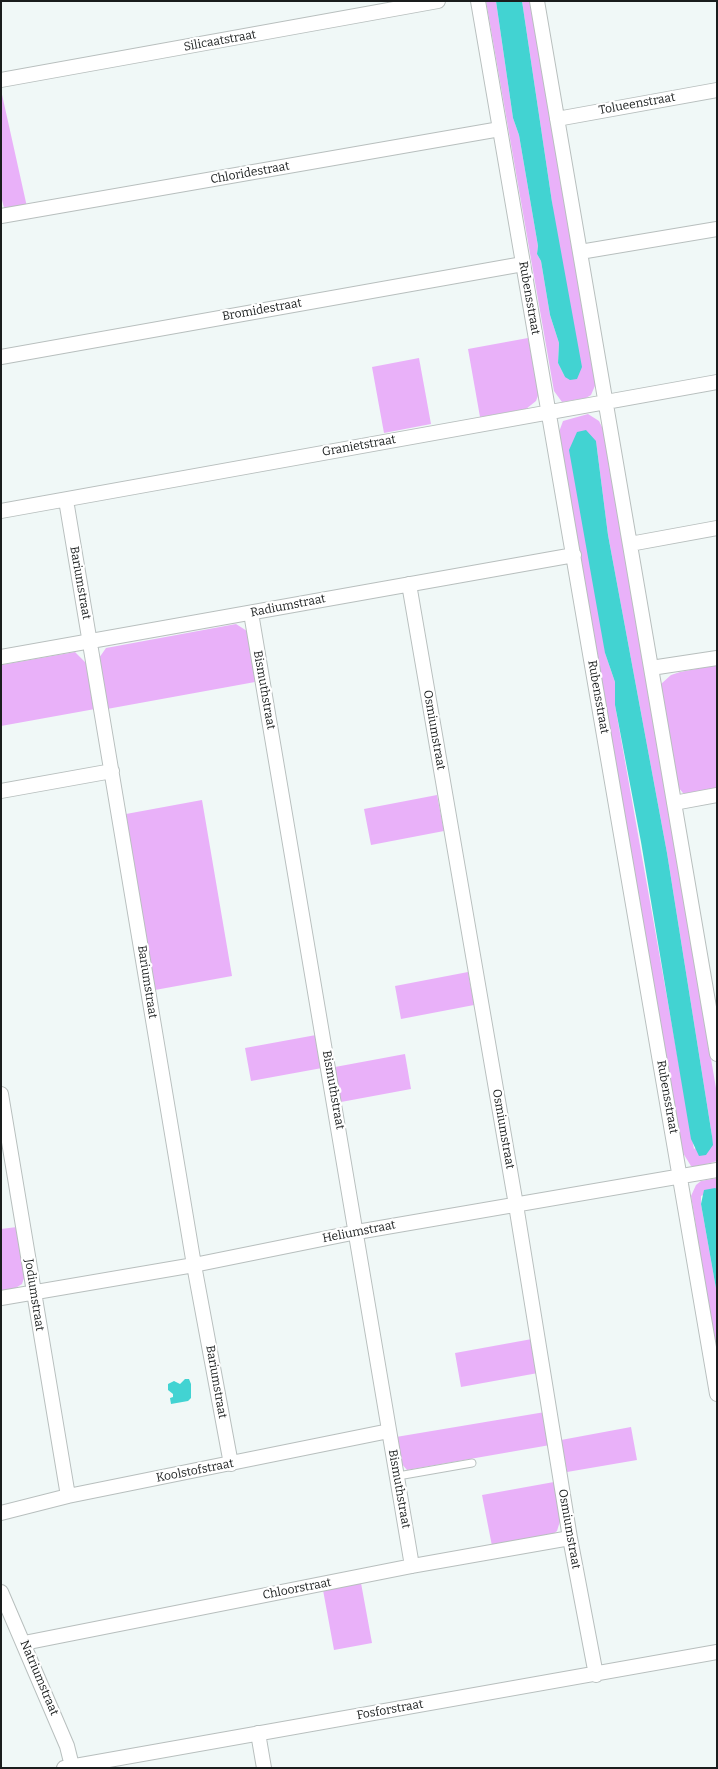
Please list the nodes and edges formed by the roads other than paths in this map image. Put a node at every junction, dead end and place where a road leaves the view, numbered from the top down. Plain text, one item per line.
1 (438, 1) edge
2 (478, 1) edge
3 (537, 1) edge
4 (1, 80) edge
5 (717, 90) edge
6 (557, 119) junction
7 (500, 129) junction
8 (1, 216) edge
9 (717, 229) edge
10 (580, 252) junction
11 (523, 264) junction
12 (1, 357) edge
13 (717, 382) edge
14 (606, 402) junction
15 (550, 411) junction
16 (66, 500) junction
17 (1, 511) edge
18 (717, 528) edge
19 (630, 544) junction
20 (574, 555) junction
21 (409, 584) junction
22 (251, 613) junction
23 (90, 642) junction
24 (1, 657) edge
25 (717, 658) edge
26 (652, 668) junction
27 (112, 771) junction
28 (1, 791) edge
29 (717, 795) edge
30 (674, 803) junction
31 (717, 1054) edge
32 (1, 1094) edge
33 (717, 1170) edge
34 (680, 1176) junction
35 (516, 1205) junction
36 (357, 1232) junction
37 (194, 1265) junction
38 (34, 1292) junction
39 (1, 1298) edge
40 (717, 1394) edge
41 (389, 1431) junction
42 (472, 1462) dead end
43 (231, 1464) junction
44 (398, 1476) junction
45 (68, 1496) junction
46 (1, 1513) edge
47 (570, 1538) junction
48 (412, 1566) junction
49 (1, 1592) edge
50 (24, 1643) junction
51 (717, 1652) edge
52 (596, 1675) junction
53 (258, 1733) junction
54 (68, 1767) edge
55 (264, 1768) edge

1 - 4 street, Silicaatstraat
2 - 7 street, Rubensstraat
3 - 6 street
5 - 6 street, Tolueenstraat
6 - 10 street
7 - 8 street, Chloridestraat
7 - 11 street, Rubensstraat
9 - 10 street
10 - 14 street
11 - 12 street, Bromidestraat
11 - 15 street, Rubensstraat
13 - 14 street, Granietstraat
14 - 15 street, Granietstraat
14 - 19 street
15 - 16 street, Granietstraat
15 - 20 street, Rubensstraat
16 - 17 street, Granietstraat
16 - 23 street, Bariumstraat
18 - 19 street
19 - 26 street
20 - 21 street, Radiumstraat
20 - 34 street, Rubensstraat
21 - 22 street, Radiumstraat
21 - 35 street, Osmiumstraat
22 - 23 street, Radiumstraat
22 - 36 street, Bismuthstraat
23 - 24 street, Radiumstraat
23 - 27 street, Bariumstraat
25 - 26 street
26 - 30 street
27 - 28 street
27 - 37 street, Bariumstraat
29 - 30 street
30 - 31 street
32 - 38 street, Jodiumstraat
33 - 34 street, Heliumstraat
34 - 35 street, Heliumstraat
34 - 40 street, Rubensstraat
35 - 36 street, Heliumstraat
35 - 47 street, Osmiumstraat
36 - 37 street, Heliumstraat
36 - 41 street, Bismuthstraat
37 - 38 street, Heliumstraat
37 - 43 street, Bariumstraat
38 - 39 street, Heliumstraat
38 - 45 street, Jodiumstraat
41 - 43 street, Koolstofstraat
41 - 44 street, Bismuthstraat
42 - 44 lane
43 - 45 street, Koolstofstraat
44 - 48 street, Bismuthstraat
45 - 46 street, Koolstofstraat
47 - 48 street, Chloorstraat
47 - 52 street, Osmiumstraat
48 - 50 street, Chloorstraat
49 - 50 street, Natriumstraat
50 - 54 street, Natriumstraat
51 - 52 street, Fosforstraat
52 - 53 street, Fosforstraat
53 - 54 street, Fosforstraat
53 - 55 street

